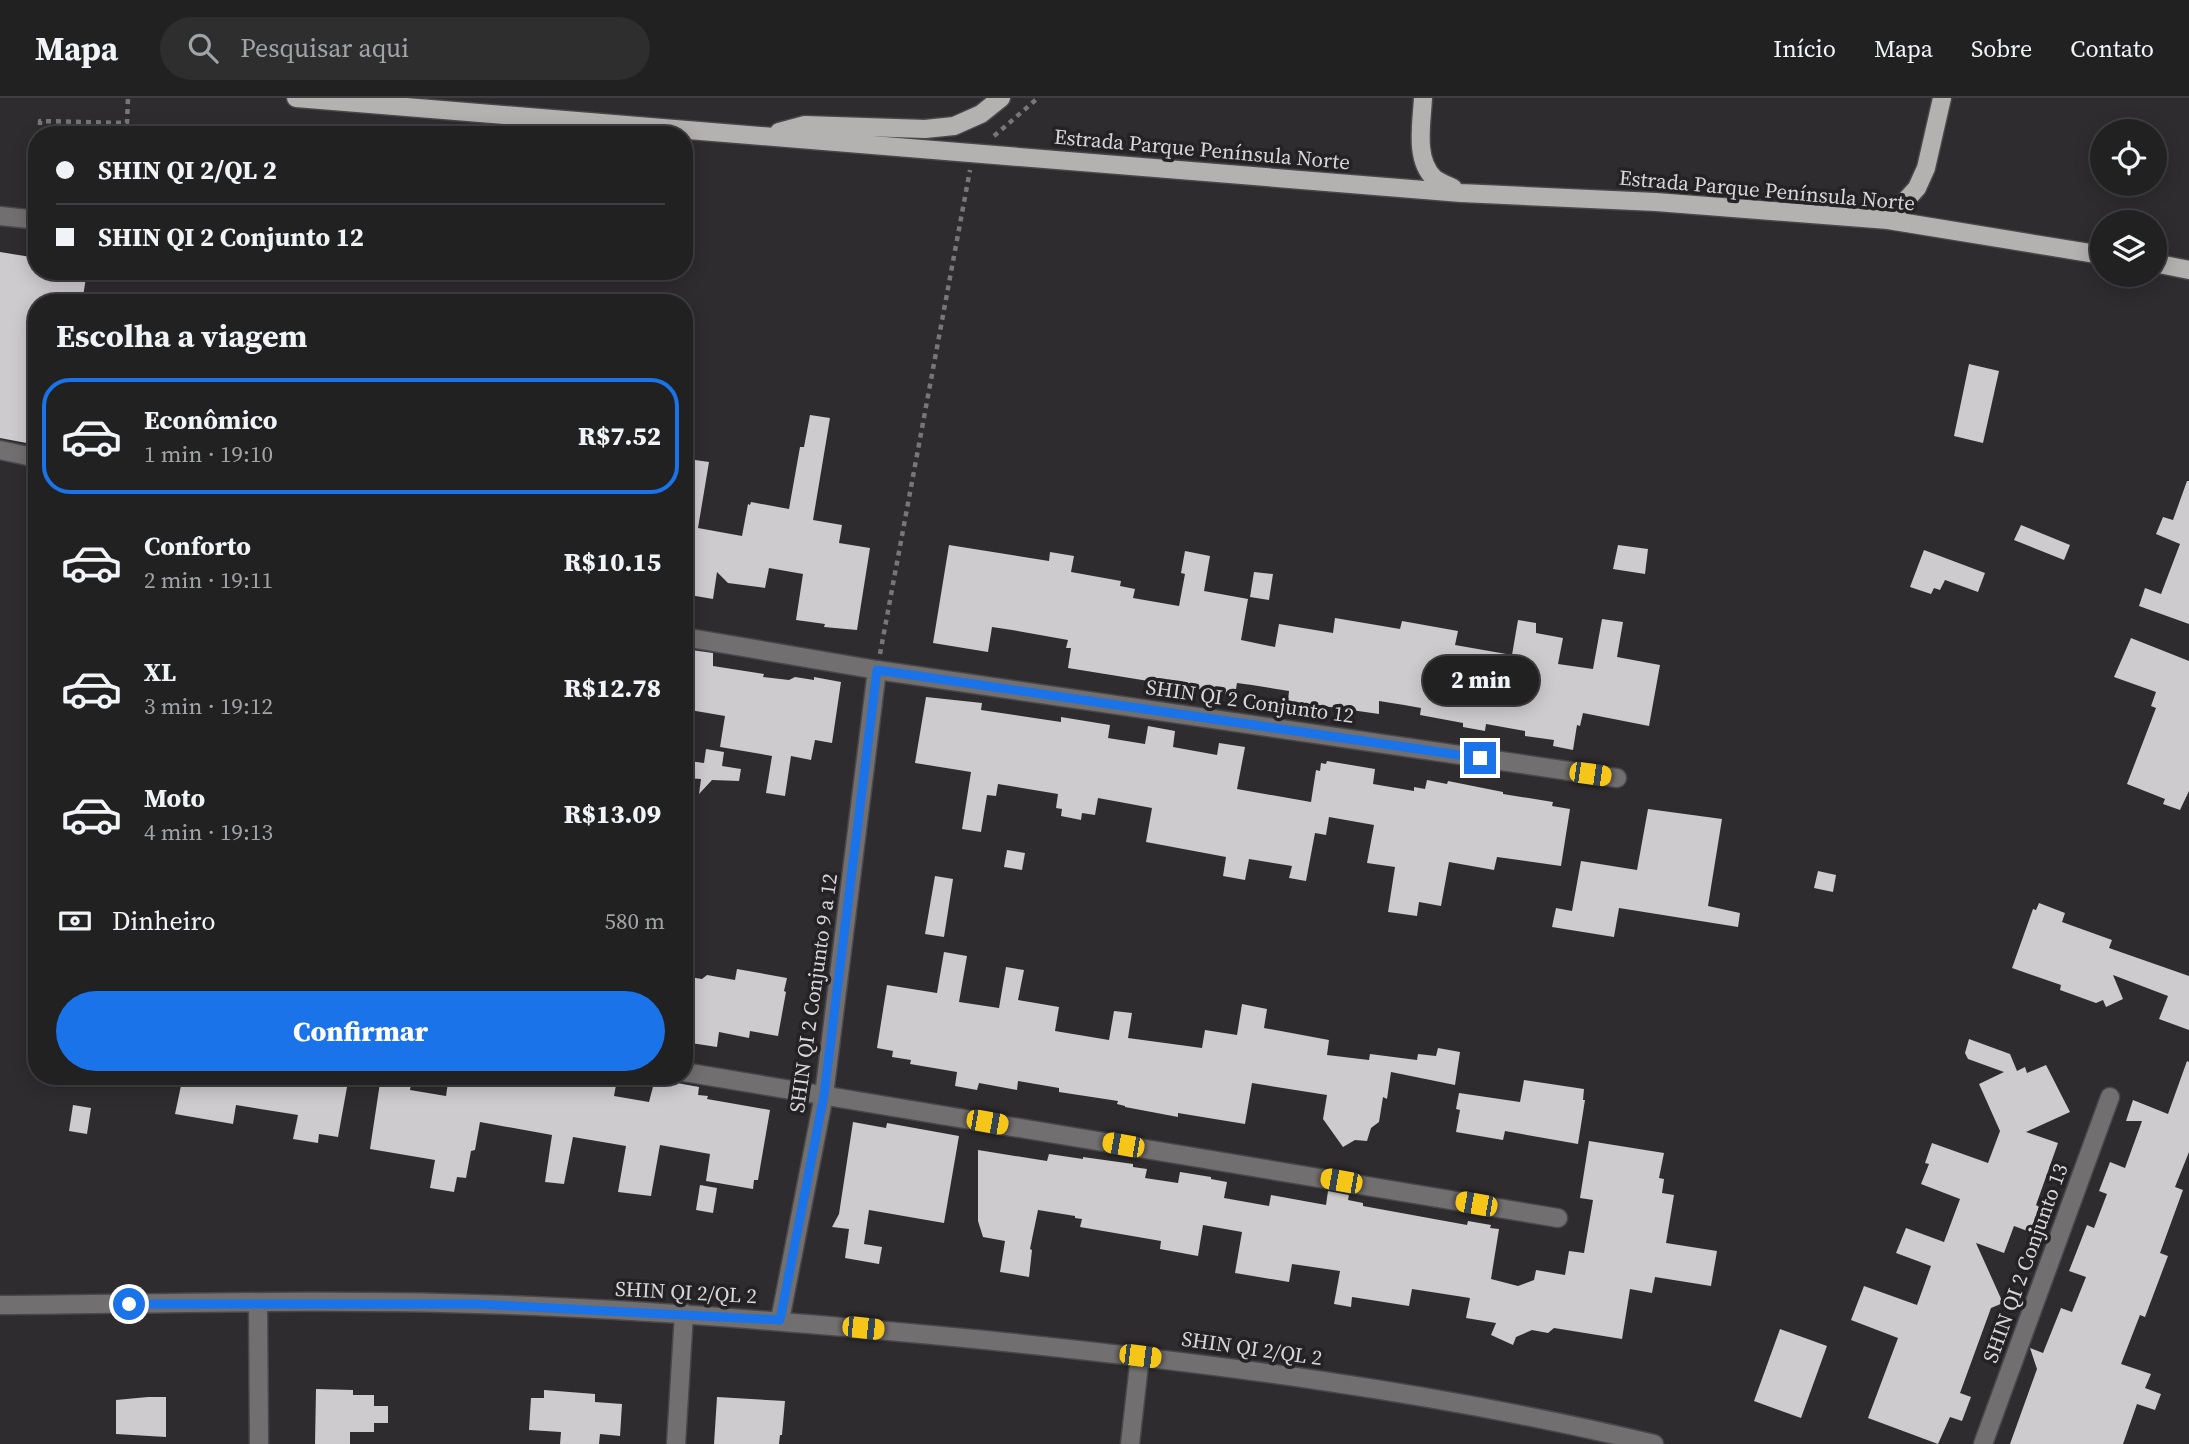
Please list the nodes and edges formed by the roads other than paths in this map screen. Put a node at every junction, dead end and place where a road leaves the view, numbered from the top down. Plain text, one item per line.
1 (296, 98) edge
2 (1002, 98) edge
3 (1423, 98) edge
4 (1942, 98) edge
5 (321, 99) edge
6 (643, 126) edge
7 (693, 130) edge
8 (762, 136) junction
9 (1461, 192) junction
10 (0, 216) edge
11 (28, 219) edge
12 (1888, 220) junction
13 (2090, 253) edge
14 (2167, 266) edge
15 (2189, 270) edge
16 (0, 450) edge
17 (28, 456) edge
18 (693, 639) edge
19 (877, 670) junction
20 (1617, 778) dead end
21 (693, 1073) edge
22 (824, 1095) junction
23 (2110, 1097) dead end
24 (1558, 1218) dead end
25 (258, 1303) junction
26 (0, 1305) edge
27 (684, 1313) junction
28 (780, 1320) junction
29 (1140, 1356) junction
30 (1598, 1437) edge
31 (259, 1444) edge
32 (676, 1444) edge
33 (1130, 1444) edge
34 (1654, 1444) edge
35 (1983, 1444) edge

1 - 5 main road, Estrada Parque Península Norte
2 - 8 main road
3 - 9 main road
4 - 12 main road
5 - 6 main road, Estrada Parque Península Norte
7 - 8 main road, Estrada Parque Península Norte
8 - 9 main road, Estrada Parque Península Norte
9 - 12 main road, Estrada Parque Península Norte
10 - 11 street
12 - 13 main road, Estrada Parque Península Norte
14 - 15 main road
16 - 17 street
18 - 19 street, SHIN QI 2 Conjunto 12
19 - 20 street, SHIN QI 2 Conjunto 12
19 - 22 street, SHIN QI 2 Conjunto 9 a 12
21 - 22 street
22 - 24 street
22 - 28 street, SHIN QI 2 Conjunto 9 a 12
23 - 35 street, SHIN QI 2 Conjunto 13
25 - 26 street, SHIN QI 2/QL 2
25 - 27 street, SHIN QI 2/QL 2
25 - 31 street
27 - 28 street, SHIN QI 2/QL 2
27 - 32 street
28 - 29 street, SHIN QI 2/QL 2
29 - 30 street, SHIN QI 2/QL 2
29 - 33 street
30 - 34 street, SHIN QI 2/QL 2

